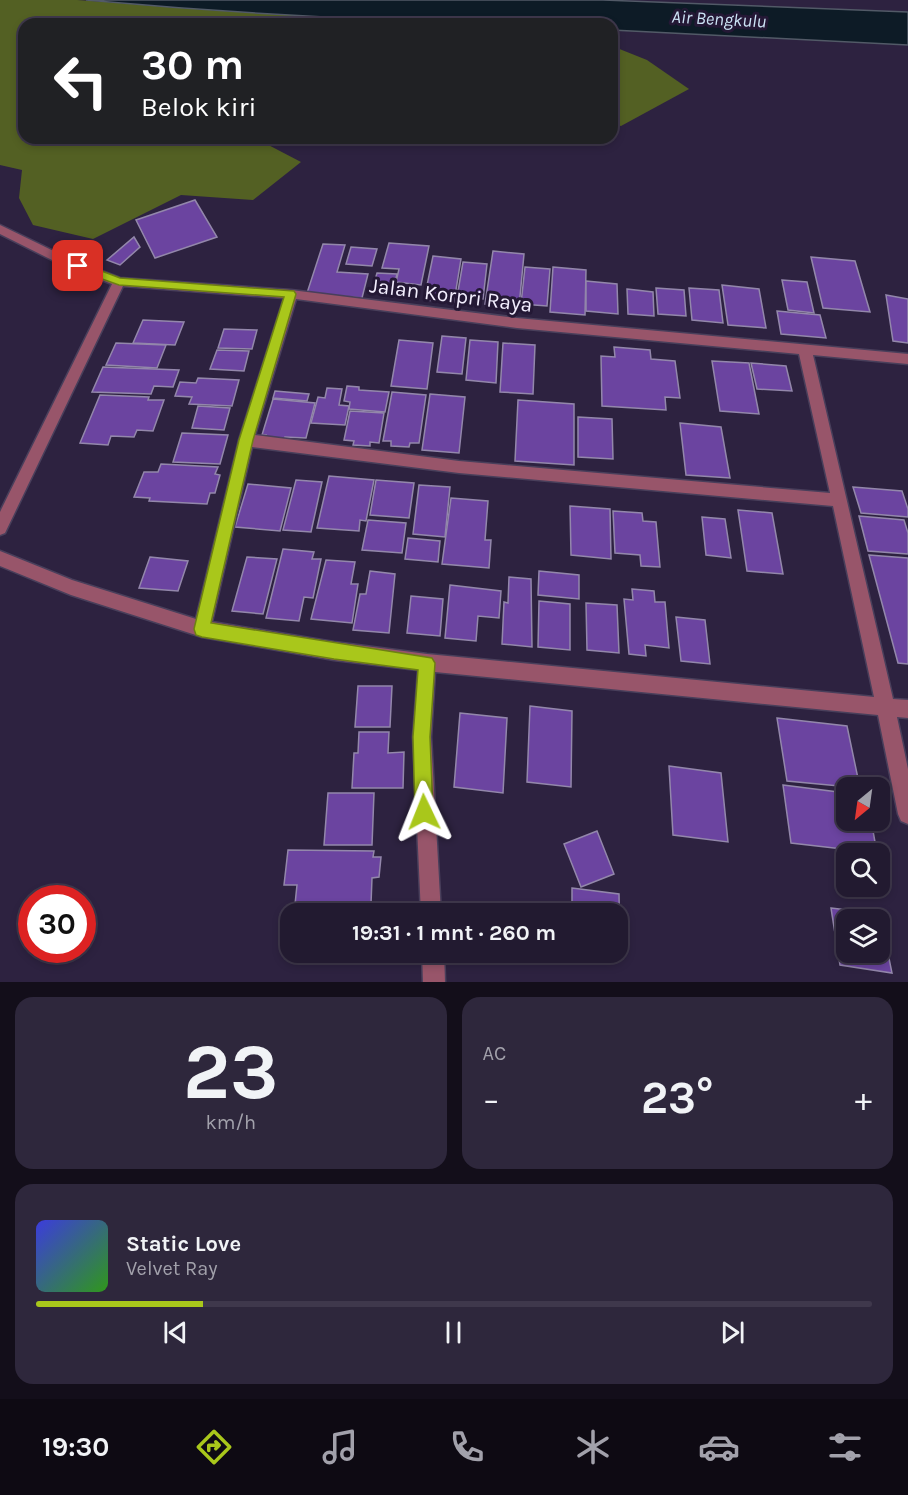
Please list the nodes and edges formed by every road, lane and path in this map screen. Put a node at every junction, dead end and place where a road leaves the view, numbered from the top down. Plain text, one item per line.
1 (1, 231) edge
2 (119, 282) junction
3 (291, 294) junction
4 (805, 351) junction
5 (908, 359) edge
6 (246, 440) junction
7 (840, 500) junction
8 (0, 528) edge
9 (0, 558) edge
10 (202, 629) junction
11 (427, 663) junction
12 (884, 706) junction
13 (908, 709) edge
14 (908, 814) edge
15 (430, 903) edge
16 (434, 963) edge
17 (435, 982) edge

1 - 2 street, Jalan Korpri Raya
2 - 3 street, Jalan Korpri Raya
2 - 8 street
3 - 4 street, Jalan Korpri Raya
3 - 6 street
4 - 5 street, Jalan Korpri Raya
4 - 7 street
6 - 7 street
6 - 10 street
7 - 12 street
9 - 10 street
10 - 11 street
11 - 12 street
11 - 15 street
12 - 13 street
12 - 14 street
16 - 17 street

